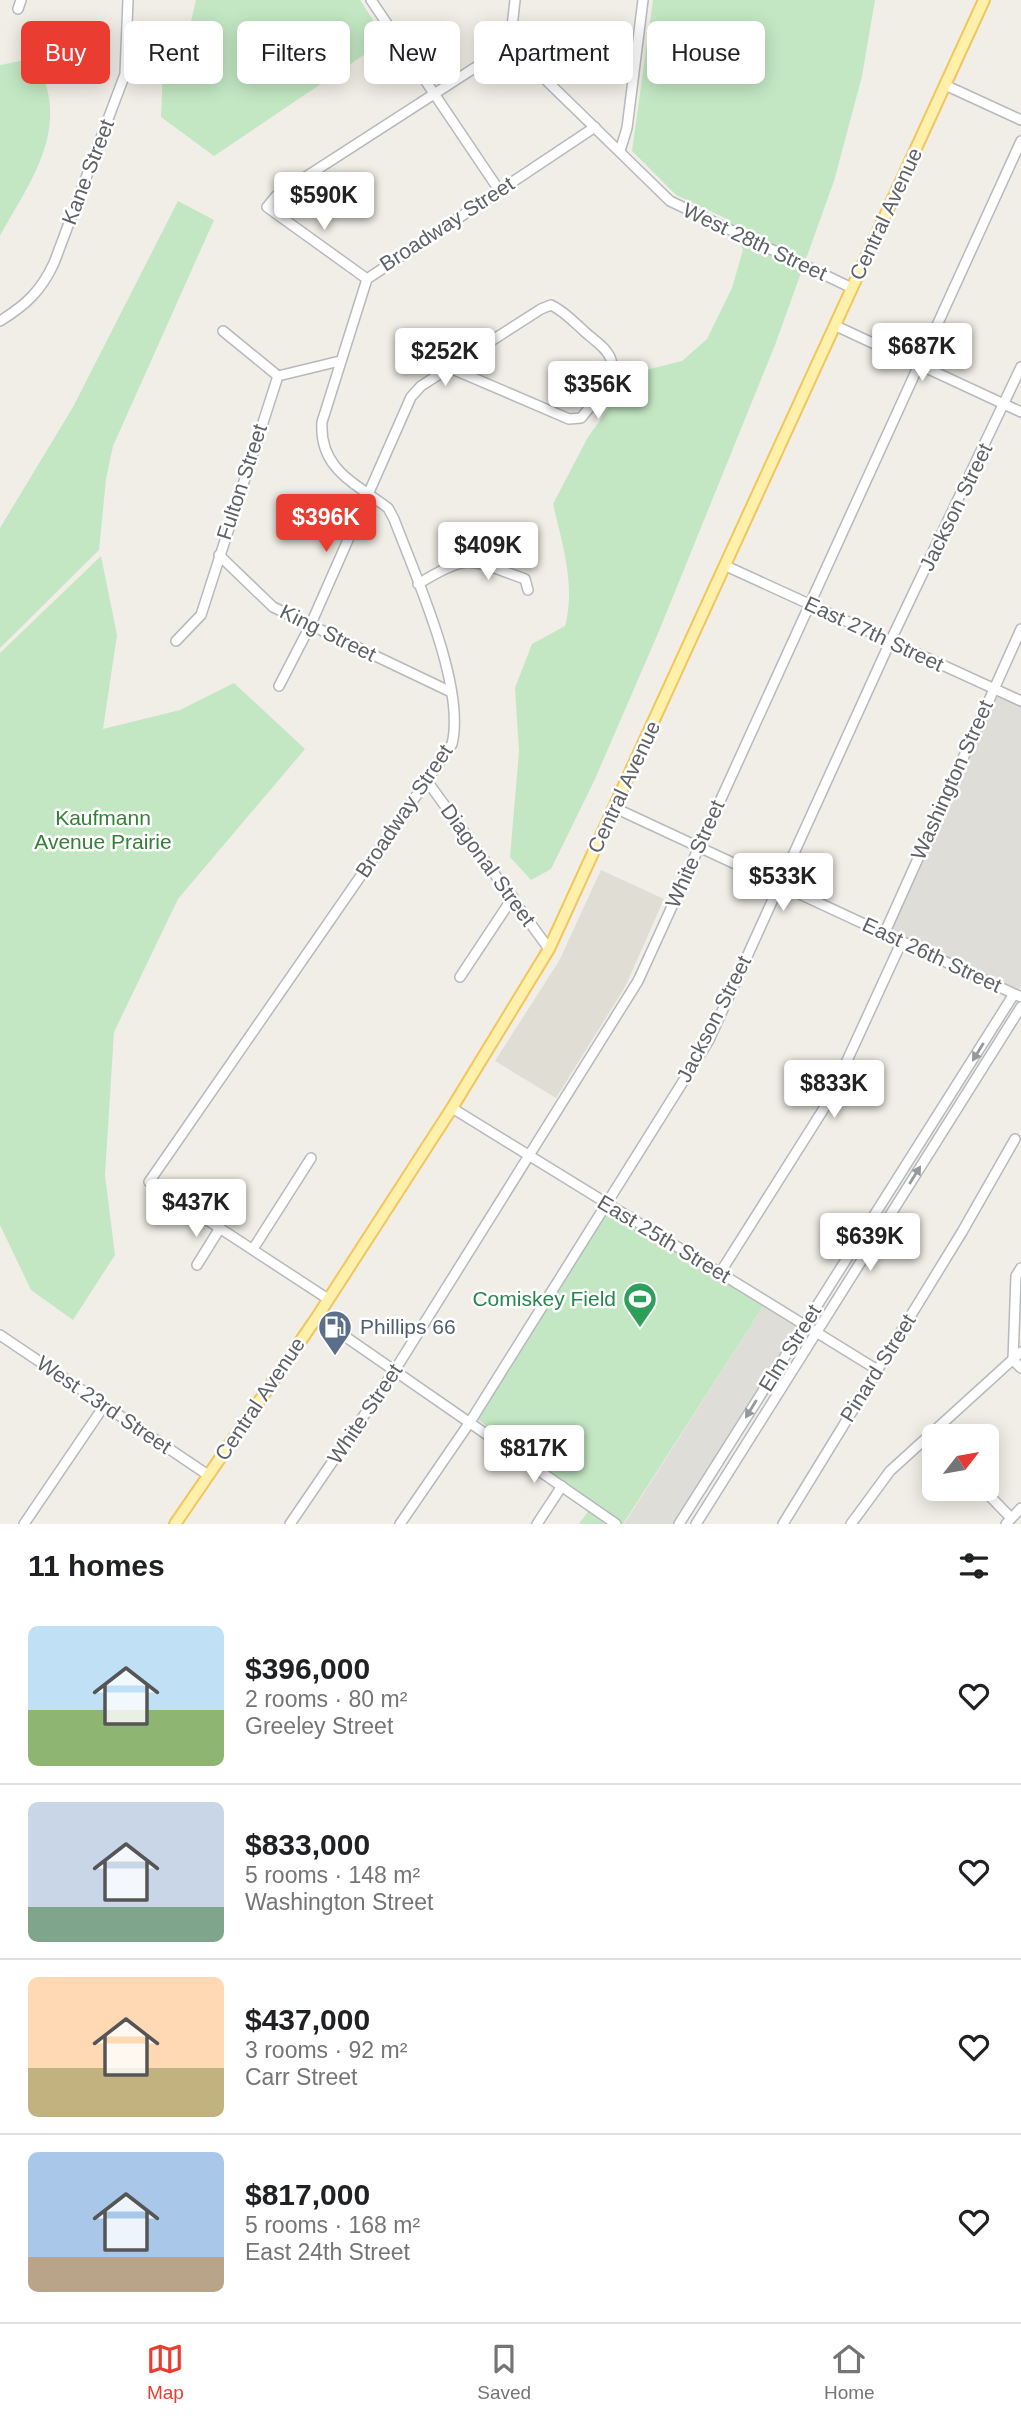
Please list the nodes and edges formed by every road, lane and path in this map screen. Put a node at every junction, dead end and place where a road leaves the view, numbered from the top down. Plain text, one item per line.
1 (128, 0) edge
2 (371, 0) edge
3 (515, 0) edge
4 (643, 0) edge
5 (984, 0) edge
6 (513, 21) edge
7 (474, 67) edge
8 (551, 84) edge
9 (945, 85) junction
10 (433, 93) junction
11 (1021, 120) edge
12 (596, 127) junction
13 (1021, 141) edge
14 (620, 152) junction
15 (499, 190) junction
16 (367, 279) junction
17 (852, 288) junction
18 (0, 321) edge
19 (836, 326) junction
20 (223, 331) dead end
21 (340, 361) junction
22 (921, 366) junction
23 (1021, 367) edge
24 (450, 368) junction
25 (278, 376) junction
26 (1005, 405) junction
27 (1021, 412) edge
28 (369, 494) junction
29 (219, 555) junction
30 (726, 566) junction
31 (418, 584) junction
32 (528, 590) dead end
33 (809, 605) junction
34 (310, 626) junction
35 (1021, 629) edge
36 (176, 641) dead end
37 (890, 642) junction
38 (279, 686) dead end
39 (992, 689) junction
40 (451, 692) junction
41 (1021, 701) edge
42 (426, 781) junction
43 (615, 808) junction
44 (697, 848) junction
45 (780, 886) junction
46 (513, 897) junction
47 (885, 932) junction
48 (902, 941) junction
49 (549, 949) junction
50 (460, 977) dead end
51 (1018, 995) edge
52 (1021, 1007) edge
53 (452, 1108) junction
54 (1015, 1139) dead end
55 (529, 1156) junction
56 (311, 1158) dead end
57 (607, 1205) junction
58 (220, 1228) junction
59 (253, 1249) junction
60 (197, 1265) dead end
61 (1021, 1268) edge
62 (720, 1273) junction
63 (328, 1299) junction
64 (317, 1317) junction
65 (806, 1324) junction
66 (817, 1331) junction
67 (0, 1335) edge
68 (1021, 1352) edge
69 (1013, 1360) junction
70 (876, 1368) junction
71 (1021, 1368) edge
72 (395, 1370) junction
73 (104, 1406) junction
74 (470, 1422) junction
75 (946, 1424) edge
76 (922, 1445) edge
77 (208, 1475) junction
78 (562, 1486) junction
79 (994, 1502) edge
80 (1021, 1508) edge
81 (1009, 1521) edge
82 (24, 1524) edge
83 (175, 1524) edge
84 (290, 1524) edge
85 (400, 1524) edge
86 (537, 1524) edge
87 (616, 1524) edge
88 (679, 1524) edge
89 (696, 1524) edge
90 (783, 1524) edge
91 (851, 1524) edge

1 - 18 street, Kane Street
2 - 10 street
3 - 6 street
4 - 14 street
5 - 9 main road, Central Avenue
7 - 10 street
8 - 12 street, West 28th Street
9 - 11 street
9 - 17 main road, Central Avenue
10 - 15 street
10 - 16 street
12 - 14 street, West 28th Street
12 - 15 street, Broadway Street
13 - 22 street, White Street
14 - 17 street, West 28th Street
15 - 16 street, Broadway Street
16 - 21 street, Broadway Street
17 - 19 main road, Central Avenue
19 - 22 street
19 - 30 main road, Central Avenue
20 - 25 street
21 - 25 street
21 - 28 street, Broadway Street
22 - 26 street
22 - 33 street, White Street
23 - 26 street, Jackson Street
24 - 24 street
24 - 28 street
25 - 29 street, Fulton Street
26 - 27 street
26 - 37 street, Jackson Street
28 - 31 street, Broadway Street
28 - 34 street
29 - 34 street, King Street
29 - 36 street, Fulton Street
30 - 33 street, East 27th Street
30 - 43 main road, Central Avenue
31 - 32 street
31 - 40 street, Broadway Street
33 - 37 street, East 27th Street
33 - 44 street, White Street
34 - 38 street
34 - 40 street, King Street
35 - 39 street, Washington Street
37 - 39 street, East 27th Street
37 - 45 street, Jackson Street
39 - 41 street, East 27th Street
39 - 47 street, Washington Street
40 - 42 street, Broadway Street
42 - 46 street, Diagonal Street
42 - 58 street, Broadway Street
43 - 44 street, East 26th Street
43 - 49 main road, Central Avenue
44 - 45 street, East 26th Street
44 - 55 street, White Street
45 - 47 street, East 26th Street
45 - 57 street, Jackson Street
46 - 49 street, Diagonal Street
46 - 50 street
47 - 48 street, East 26th Street
48 - 51 street, East 26th Street
48 - 62 street
49 - 53 main road, Central Avenue
51 -> 65 street, Elm Street
66 -> 52 street, Elm Street
53 - 55 street, East 25th Street
53 - 63 main road, Central Avenue
54 - 70 street, Pinard Street
55 - 57 street, East 25th Street
55 - 72 street, White Street
56 - 59 street
57 - 62 street, East 25th Street
57 - 74 street, Jackson Street
58 - 59 street
58 - 60 street
59 - 63 street
61 - 69 street
62 - 65 street, East 25th Street
63 - 64 main road, Central Avenue
64 - 72 street
64 - 77 main road, Central Avenue
65 - 66 street, East 25th Street
65 -> 88 street, Elm Street
66 - 70 street, East 25th Street
66 - 89 street, Elm Street
67 - 73 street, West 23rd Street
68 - 69 street
69 - 71 street
69 - 75 street
70 - 90 street, Pinard Street
72 - 74 street
72 - 84 street, White Street
73 - 77 street, West 23rd Street
73 - 82 street
74 - 78 street
74 - 85 street, Jackson Street
76 - 91 street
77 - 83 main road, Central Avenue
78 - 86 street
78 - 87 street
79 - 81 street
80 - 81 street

